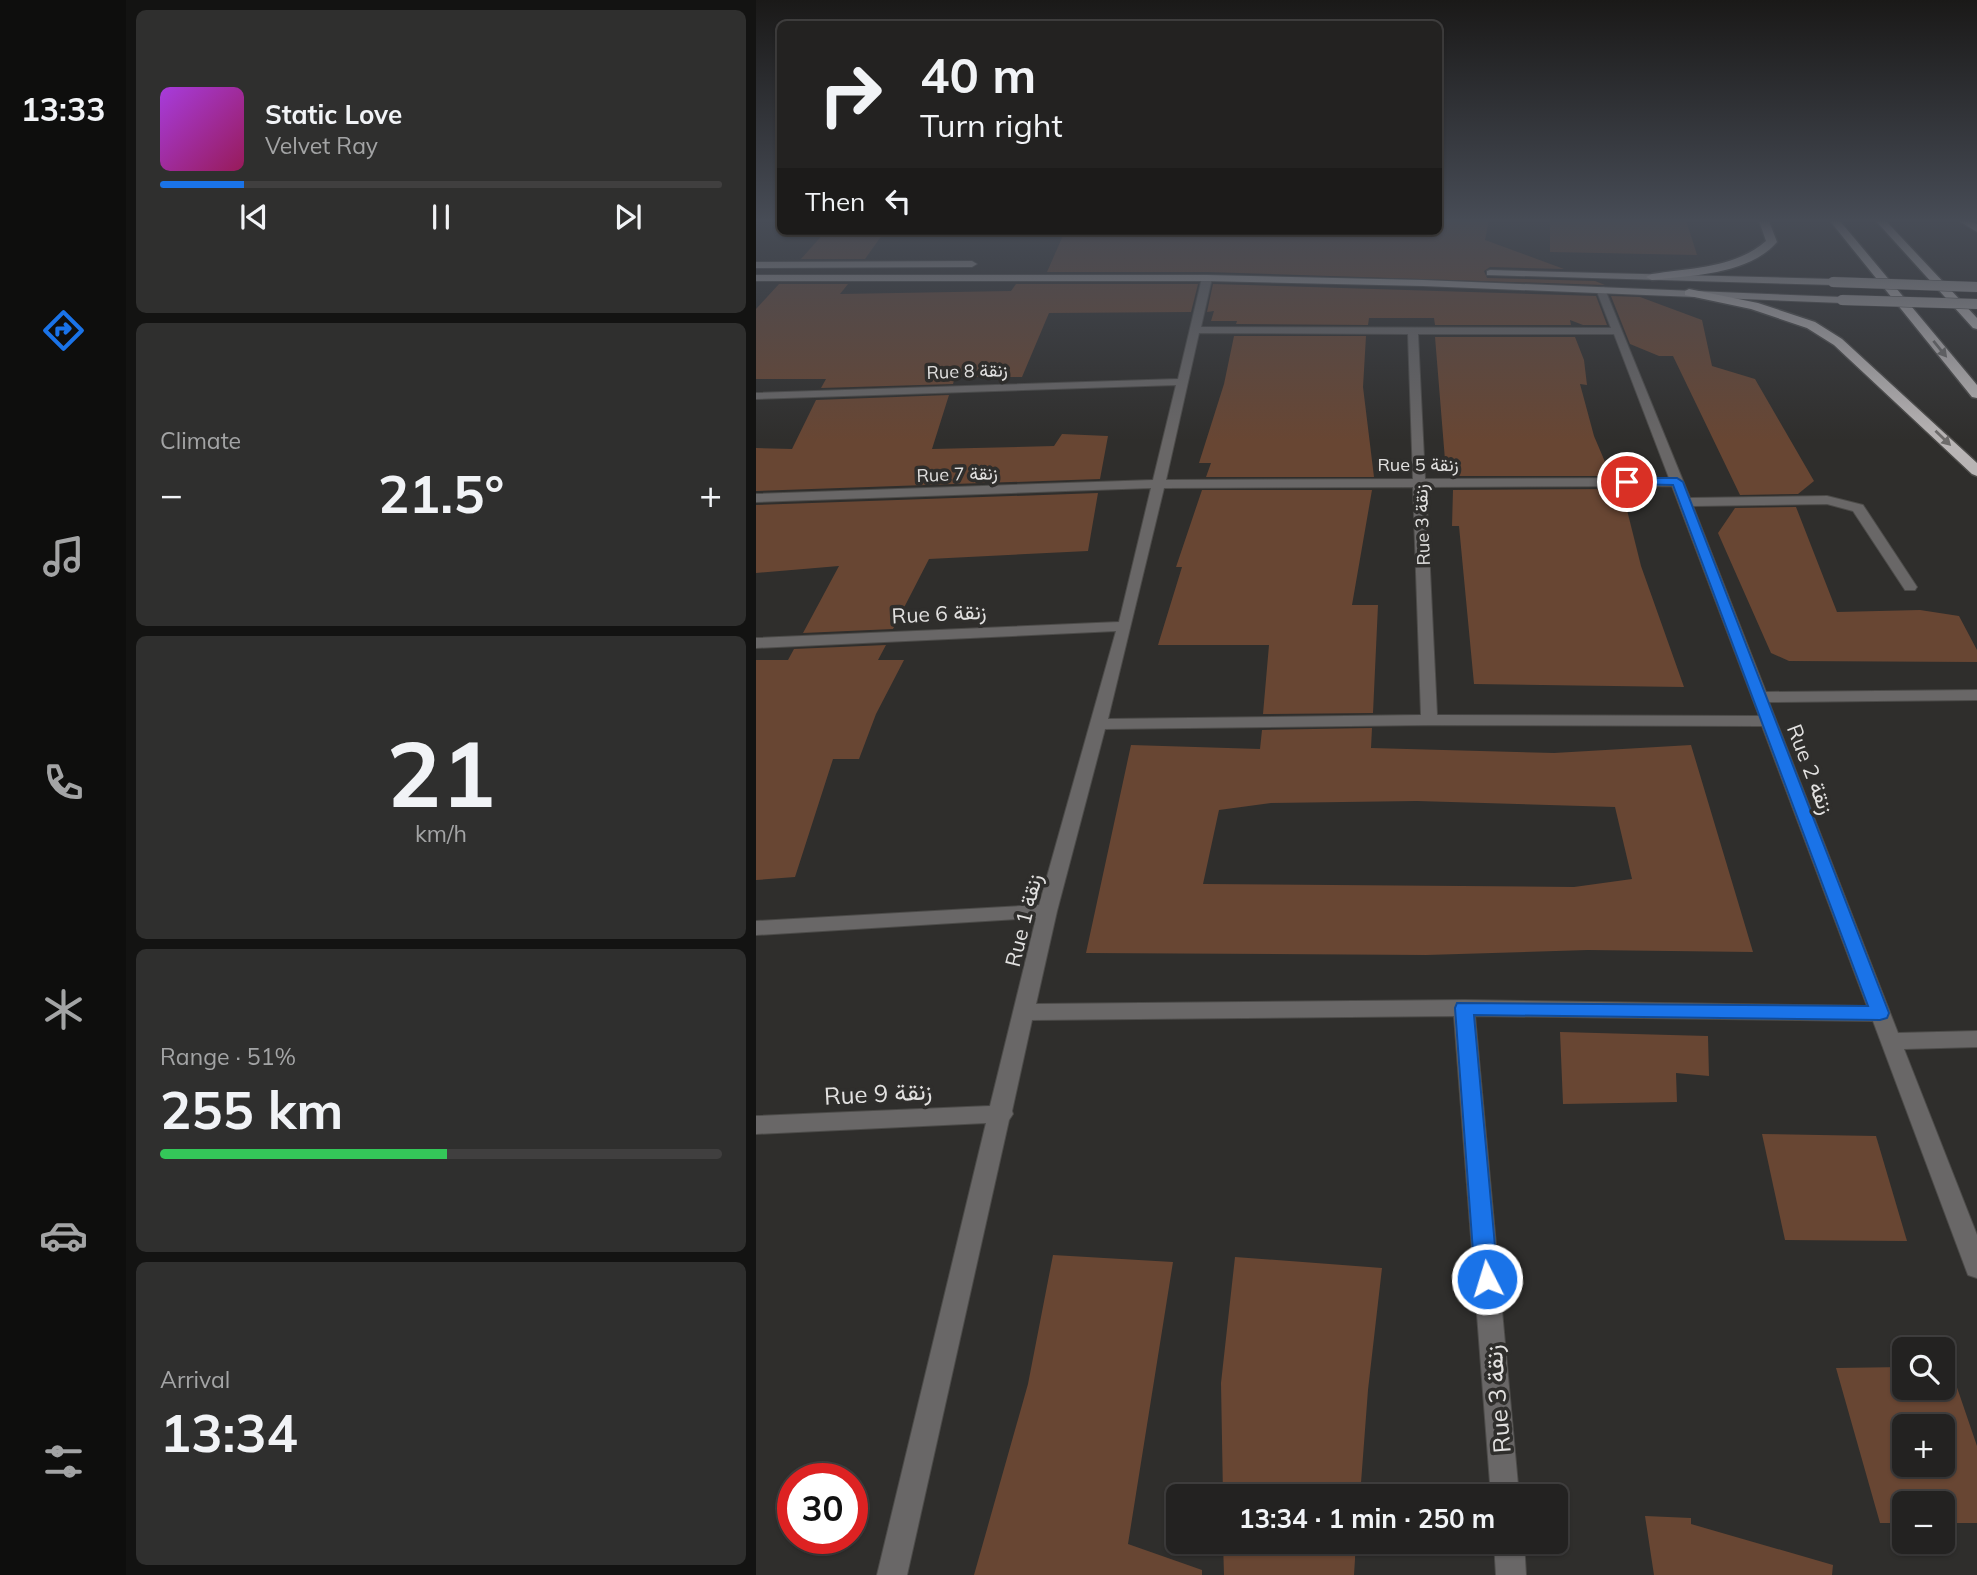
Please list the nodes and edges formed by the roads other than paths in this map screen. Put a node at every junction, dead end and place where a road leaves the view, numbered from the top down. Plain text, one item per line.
1 (1203, 294) edge
2 (1603, 294) edge
3 (1696, 294) edge
4 (1722, 294) edge
5 (1896, 294) edge
6 (1949, 294) edge
7 (1977, 304) edge
8 (1977, 325) edge
9 (1195, 330) junction
10 (1413, 330) junction
11 (1617, 331) junction
12 (1180, 382) junction
13 (1977, 394) edge
14 (756, 396) edge
15 (1977, 471) edge
16 (1420, 481) junction
17 (1677, 482) junction
18 (1158, 484) junction
19 (756, 498) edge
20 (1685, 502) junction
21 (1910, 587) dead end
22 (1125, 626) junction
23 (756, 643) edge
24 (1977, 695) edge
25 (1758, 697) junction
26 (1429, 720) junction
27 (1768, 721) junction
28 (1096, 724) junction
29 (1047, 911) junction
30 (756, 928) edge
31 (1464, 1008) junction
32 (1024, 1012) junction
33 (1880, 1013) junction
34 (1977, 1039) edge
35 (1890, 1041) junction
36 (1002, 1114) junction
37 (756, 1125) edge
38 (1977, 1266) edge
39 (1504, 1484) edge
40 (1510, 1554) edge
41 (892, 1575) edge
42 (1511, 1575) edge

1 - 9 street, Rue 1 زنقة
2 - 11 street, Rue 2 زنقة
3 -> 15 highway
4 - 7 main road, bridge
5 -> 13 highway
6 - 8 highway
9 - 10 street
9 - 12 street, Rue 1 زنقة
10 - 11 street
10 - 16 street, Rue 3 زنقة
11 - 17 street, Rue 2 زنقة
12 - 14 street, Rue 8 زنقة
12 - 18 street, Rue 1 زنقة
16 - 17 street, Rue 5 زنقة
16 - 18 street, Rue 5 زنقة
16 - 26 street, Rue 3 زنقة
17 - 20 street, Rue 2 زنقة
18 - 19 street, Rue 7 زنقة
18 - 22 street, Rue 1 زنقة
20 - 21 street
20 - 25 street, Rue 2 زنقة
22 - 23 street, Rue 6 زنقة
22 - 28 street, Rue 1 زنقة
24 - 25 street
25 - 27 street, Rue 2 زنقة
26 - 27 street
26 - 28 street
27 - 33 street, Rue 2 زنقة
28 - 29 street, Rue 1 زنقة
29 - 30 street
29 - 32 street, Rue 1 زنقة
31 - 32 street
31 - 33 street
31 - 39 street, Rue 3 زنقة
32 - 36 street, Rue 1 زنقة
33 - 35 street, Rue 2 زنقة
34 - 35 street
35 - 38 street, Rue 2 زنقة
36 - 37 street, Rue 9 زنقة
36 - 41 street, Rue 1 زنقة
40 - 42 street

